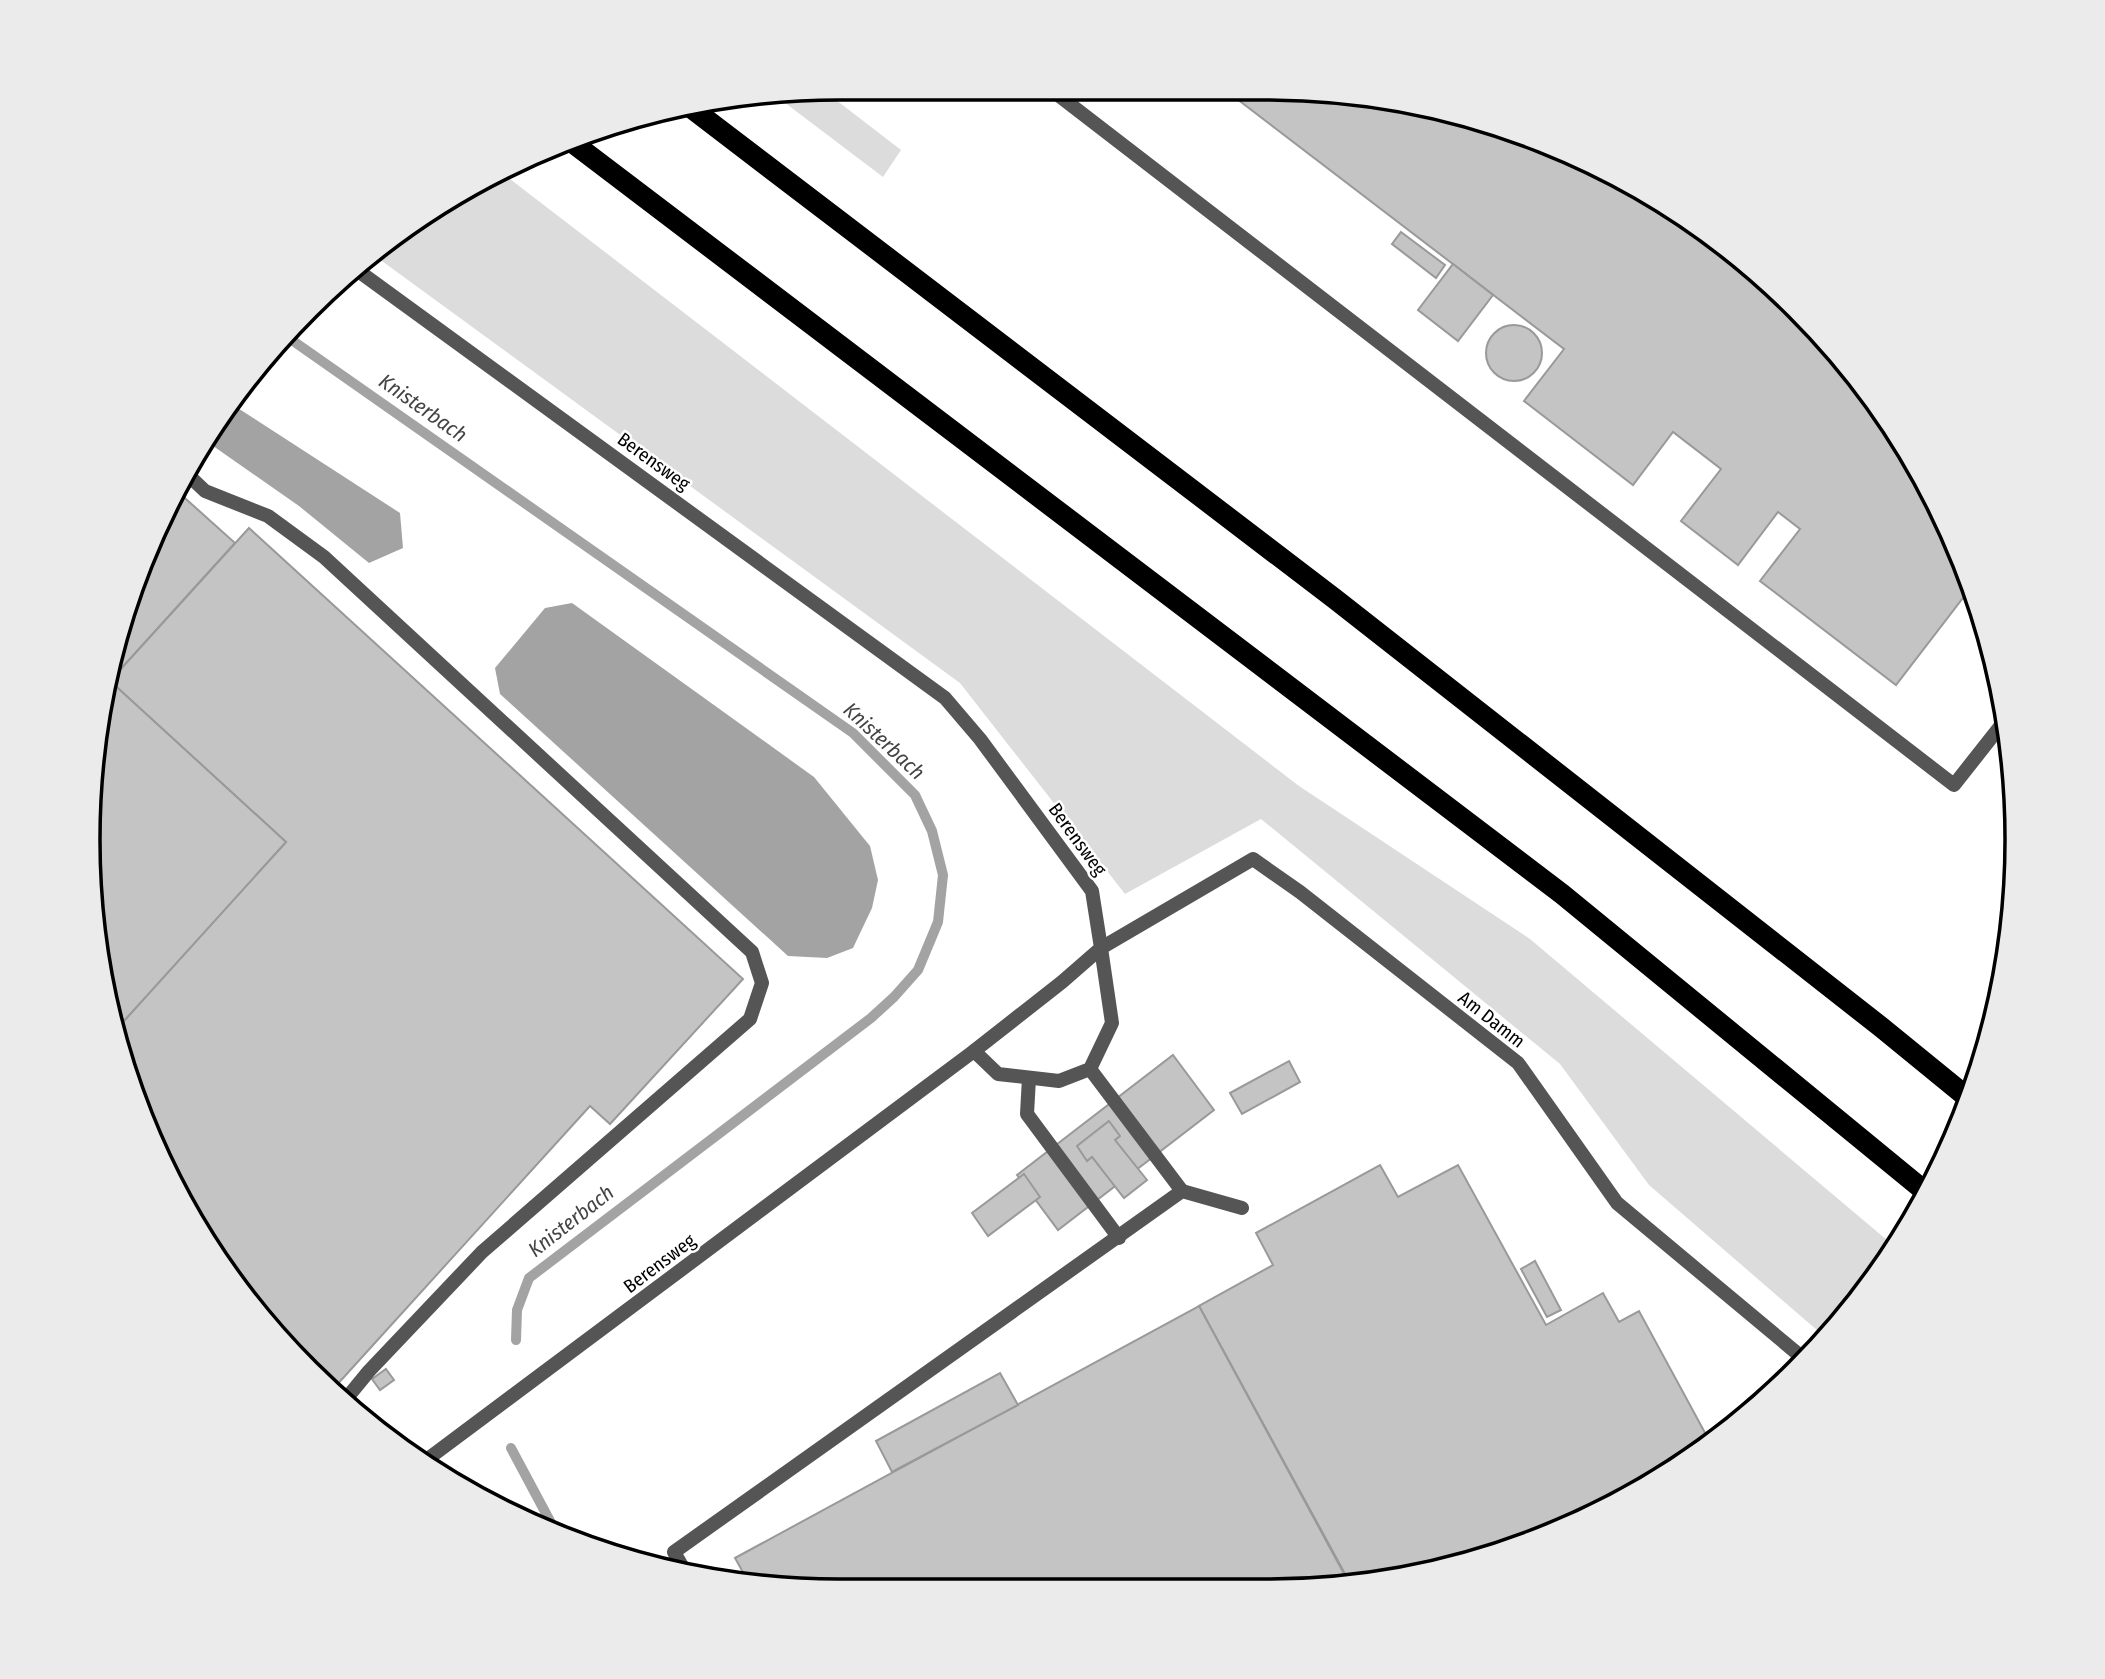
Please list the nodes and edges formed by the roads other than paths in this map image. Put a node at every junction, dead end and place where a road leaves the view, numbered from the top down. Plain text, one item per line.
1 (1065, 100) edge
2 (698, 113) edge
3 (579, 148) edge
4 (363, 274) edge
5 (193, 480) edge
6 (1997, 732) edge
7 (1101, 948) junction
8 (974, 1051) junction
9 (1090, 1069) junction
10 (1030, 1078) junction
11 (1961, 1092) edge
12 (1919, 1186) edge
13 (1182, 1191) junction
14 (1242, 1208) dead end
15 (1119, 1238) junction
16 (1798, 1354) edge
17 (350, 1394) edge
18 (431, 1456) edge
19 (679, 1561) edge

1 - 6 street
2 - 11 highway
3 - 12 highway
4 - 7 street, Berensweg
5 - 17 street
7 - 8 street, Berensweg
7 - 9 street
7 - 16 street, Am Damm
8 - 10 street
8 - 18 street, Berensweg
9 - 10 street
9 - 13 street
10 - 15 street
13 - 14 street
13 - 15 street
15 - 19 street

